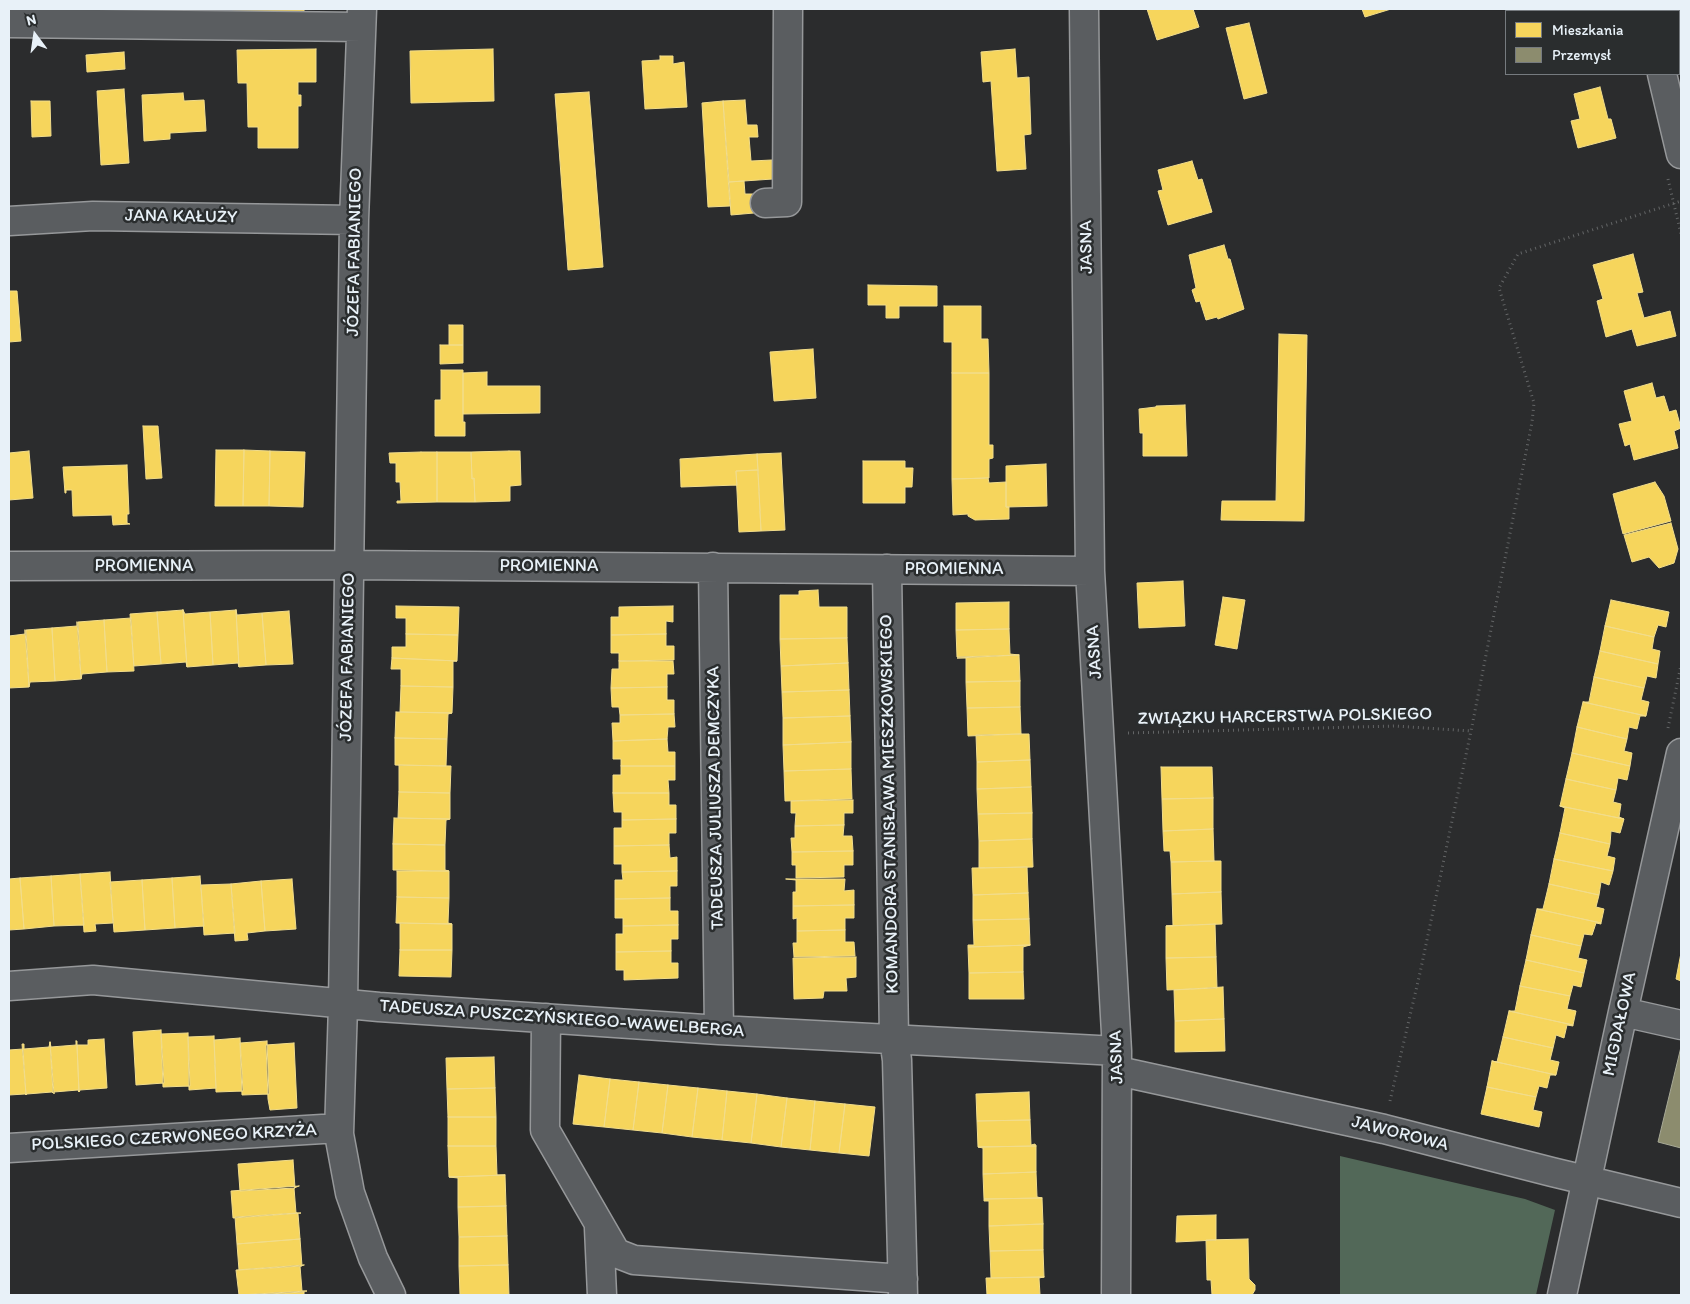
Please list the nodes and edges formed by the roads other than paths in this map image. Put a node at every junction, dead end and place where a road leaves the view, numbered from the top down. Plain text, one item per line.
1 (788, 9) edge
2 (1084, 9) edge
3 (361, 18) edge
4 (9, 23) edge
5 (1662, 75) edge
6 (1681, 154) edge
7 (765, 203) dead end
8 (354, 220) junction
9 (9, 221) edge
10 (350, 565) junction
11 (9, 566) edge
12 (713, 567) junction
13 (887, 569) junction
14 (1090, 571) junction
15 (1680, 764) edge
16 (9, 986) edge
17 (343, 1005) junction
18 (1623, 1012) junction
19 (546, 1018) junction
20 (1681, 1025) edge
21 (719, 1030) junction
22 (894, 1039) junction
23 (1117, 1061) junction
24 (339, 1128) junction
25 (9, 1148) edge
26 (1586, 1180) junction
27 (1681, 1204) edge
28 (599, 1224) junction
29 (903, 1287) edge
30 (392, 1295) edge
31 (602, 1295) edge
32 (1116, 1295) edge
33 (1562, 1295) edge

1 - 7 street
2 - 14 street, JASNA
3 - 4 street
3 - 8 street, JÓZEFA FABIANIEGO
5 - 6 street
8 - 9 street, JANA KAŁUŻY
8 - 10 street, JÓZEFA FABIANIEGO
10 - 11 street, PROMIENNA
10 - 12 street, PROMIENNA
10 - 17 street, JÓZEFA FABIANIEGO
12 - 13 street, PROMIENNA
12 - 21 street, TADEUSZA JULIUSZA DEMCZYKA
13 - 14 street, PROMIENNA
13 - 22 street, KOMANDORA STANISŁAWA MIESZKOWSKIEGO
14 - 23 street, JASNA
15 - 18 street, MIGDAŁOWA
16 - 17 street, TADEUSZA PUSZCZYŃSKIEGO-WAWELBERGA
17 - 19 street, TADEUSZA PUSZCZYŃSKIEGO-WAWELBERGA
17 - 24 street, JÓZEFA FABIANIEGO
18 - 20 street
18 - 26 street, MIGDAŁOWA
19 - 21 street, TADEUSZA PUSZCZYŃSKIEGO-WAWELBERGA
19 - 28 street
21 - 22 street, TADEUSZA PUSZCZYŃSKIEGO-WAWELBERGA
22 - 23 street, TADEUSZA PUSZCZYŃSKIEGO-WAWELBERGA
22 - 29 street, KOMANDORA STANISŁAWA MIESZKOWSKIEGO
23 - 26 street, JAWOROWA
23 - 32 street, JASNA
24 - 25 street, POLSKIEGO CZERWONEGO KRZYŻA
24 - 30 street, JÓZEFA FABIANIEGO
26 - 27 street, JAWOROWA
26 - 33 street, MIGDAŁOWA
28 - 29 street
28 - 31 street

